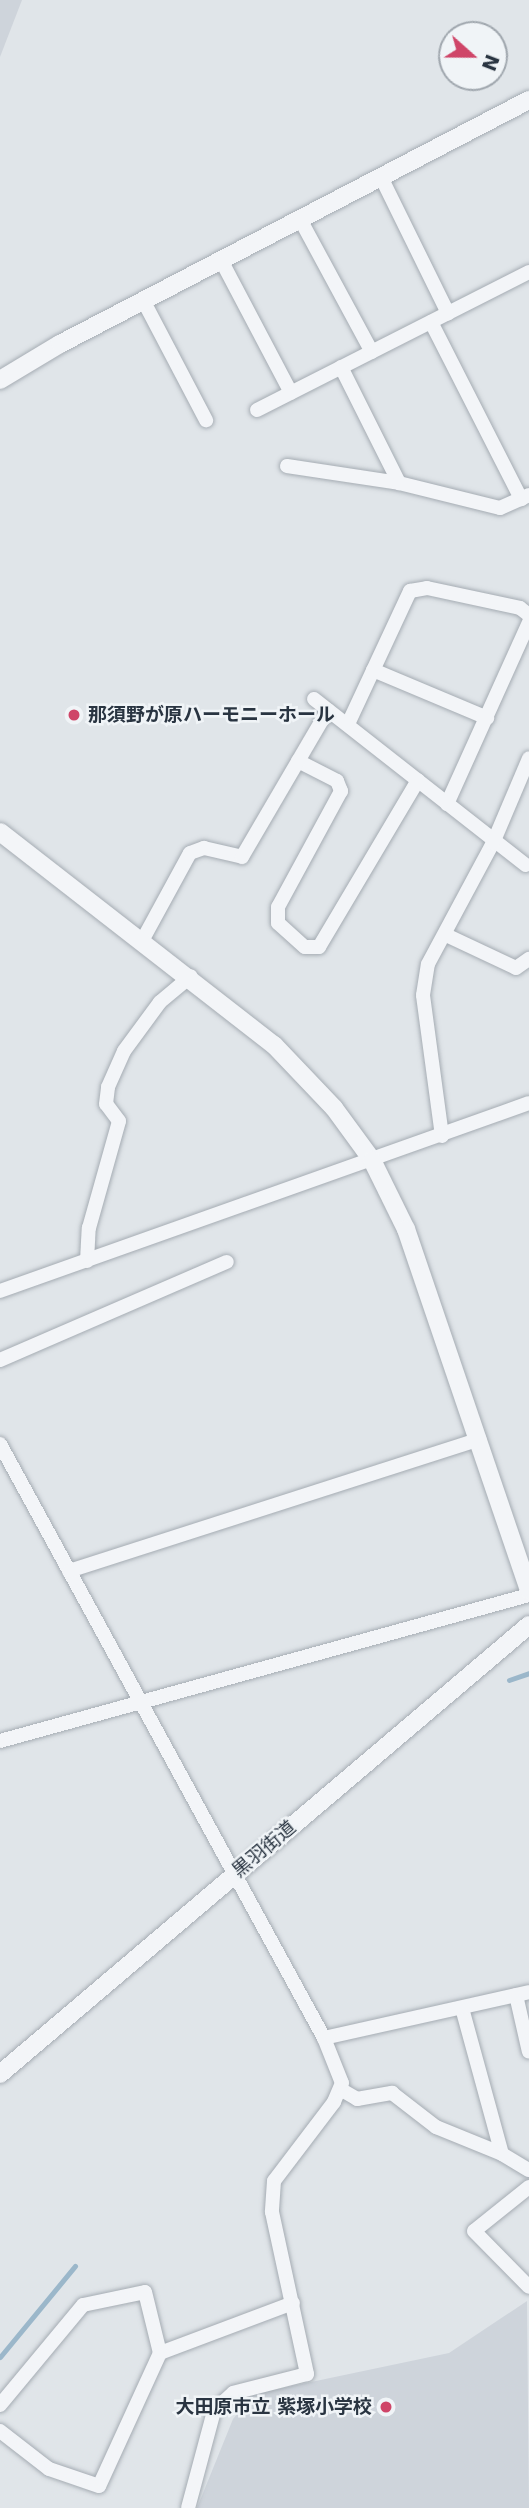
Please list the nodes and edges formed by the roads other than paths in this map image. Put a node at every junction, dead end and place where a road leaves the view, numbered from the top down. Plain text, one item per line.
1 (528, 103) edge
2 (382, 177) junction
3 (300, 219) junction
4 (221, 260) junction
5 (529, 272) edge
6 (143, 300) junction
7 (449, 313) junction
8 (431, 322) junction
9 (372, 352) junction
10 (341, 368) junction
11 (0, 380) edge
12 (291, 393) junction
13 (257, 410) dead end
14 (206, 420) dead end
15 (287, 467) dead end
16 (399, 483) junction
17 (525, 497) edge
18 (529, 615) edge
19 (529, 622) edge
20 (373, 670) junction
21 (314, 699) dead end
22 (328, 710) junction
23 (487, 718) junction
24 (348, 724) junction
25 (529, 758) edge
26 (298, 761) junction
27 (418, 780) junction
28 (447, 804) junction
29 (0, 832) edge
30 (493, 843) junction
31 (528, 864) edge
32 (446, 935) junction
33 (142, 941) junction
34 (529, 959) edge
35 (191, 976) junction
36 (529, 1103) edge
37 (442, 1136) junction
38 (372, 1160) junction
39 (88, 1261) junction
40 (227, 1262) dead end
41 (0, 1291) edge
42 (0, 1360) edge
43 (479, 1439) junction
44 (0, 1444) edge
45 (69, 1571) junction
46 (529, 1593) edge
47 (529, 1625) edge
48 (140, 1700) junction
49 (0, 1741) edge
50 (236, 1874) junction
51 (523, 1994) edge
52 (462, 2008) junction
53 (324, 2038) junction
54 (529, 2052) edge
55 (0, 2074) edge
56 (340, 2089) junction
57 (502, 2154) junction
58 (529, 2170) edge
59 (529, 2187) edge
60 (529, 2287) edge
61 (293, 2303) junction
62 (160, 2353) junction
63 (0, 2405) edge
64 (0, 2431) edge
65 (188, 2508) edge

1 - 2 street
2 - 3 street
2 - 7 street
3 - 4 street
3 - 9 street
4 - 6 street
4 - 12 street
5 - 7 street
6 - 11 street
6 - 14 street
7 - 8 street
8 - 9 street
8 - 17 street
9 - 10 street
10 - 12 street
10 - 16 street
12 - 13 street
15 - 16 street
16 - 17 street
18 - 20 street
19 - 23 street
20 - 23 street
20 - 24 street
21 - 22 street
22 - 24 street
22 - 26 street
23 - 28 street
24 - 27 street
25 - 30 street
26 - 27 street
26 - 33 street
27 - 28 street
28 - 30 street
29 - 33 street
30 - 31 street
30 - 32 street
32 - 34 street
32 - 37 street
33 - 35 street
35 - 38 street
35 - 39 street
36 - 37 street
37 - 38 street
38 - 39 street
38 - 43 street
39 - 41 street
40 - 42 street
43 - 45 street
43 - 46 street
44 - 45 street
45 - 48 street
46 - 48 street
47 - 50 street, 黒羽街道
48 - 49 street
48 - 50 street
50 - 53 street
50 - 55 street, 黒羽街道
51 - 52 street
51 - 54 street
52 - 53 street
52 - 57 street
53 - 56 street
56 - 57 street
56 - 61 street
57 - 58 street
59 - 60 street
61 - 62 street
61 - 65 street
62 - 63 street
62 - 64 street

